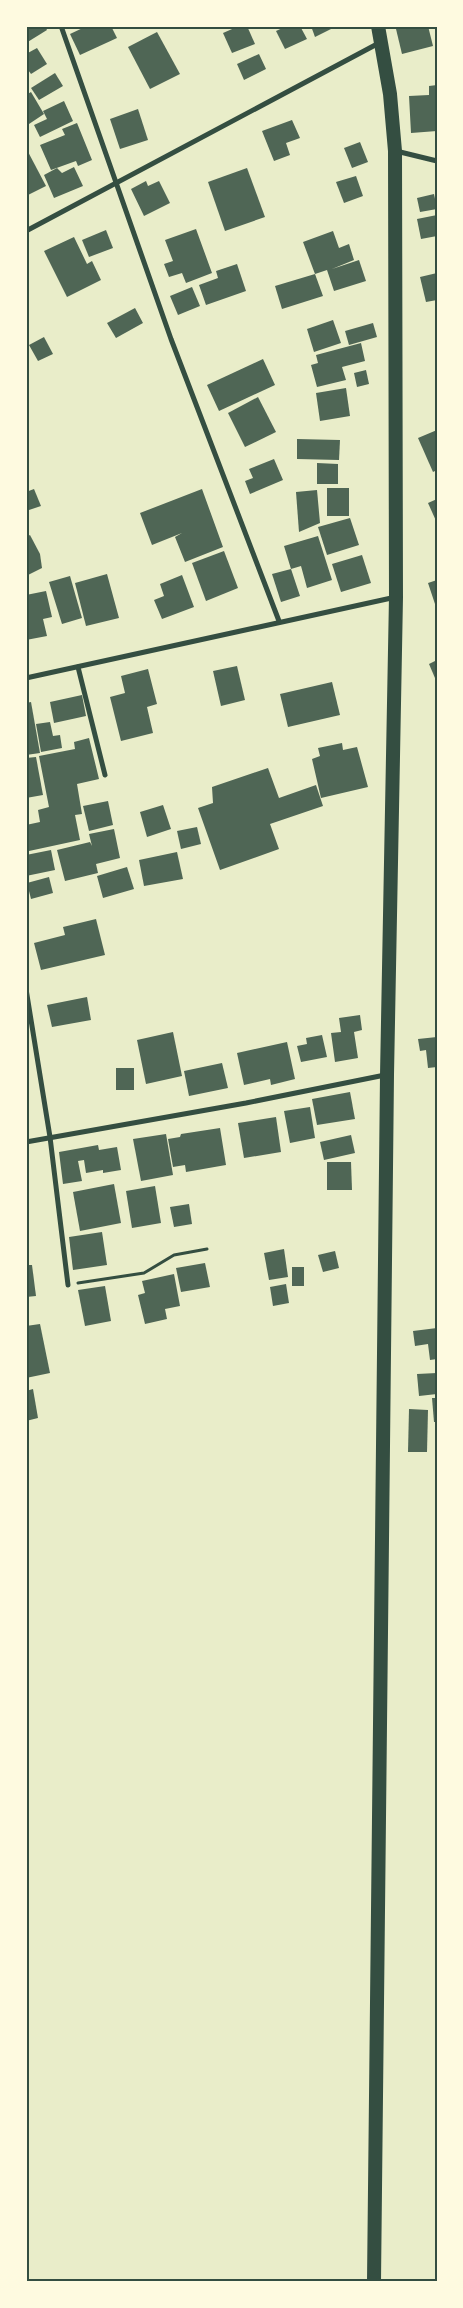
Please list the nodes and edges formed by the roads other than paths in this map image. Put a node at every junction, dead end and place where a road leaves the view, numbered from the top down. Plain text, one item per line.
1 (61, 26) edge
2 (378, 26) edge
3 (382, 41) junction
4 (395, 151) junction
5 (437, 161) edge
6 (117, 184) junction
7 (26, 231) edge
8 (396, 597) junction
9 (279, 621) junction
10 (78, 667) junction
11 (26, 678) edge
12 (105, 774) dead end
13 (26, 989) edge
14 (387, 1075) junction
15 (50, 1137) junction
16 (26, 1142) edge
17 (68, 1285) road end
18 (374, 2276) edge

1 - 6 street
2 - 3 highway
3 - 4 highway
3 - 6 street
4 - 5 street
4 - 8 highway
6 - 7 street
6 - 9 street
8 - 9 street
8 - 14 highway
9 - 10 street
10 - 11 street
10 - 12 street
13 - 15 street
14 - 15 street
14 - 18 highway
15 - 16 street
15 - 17 street

